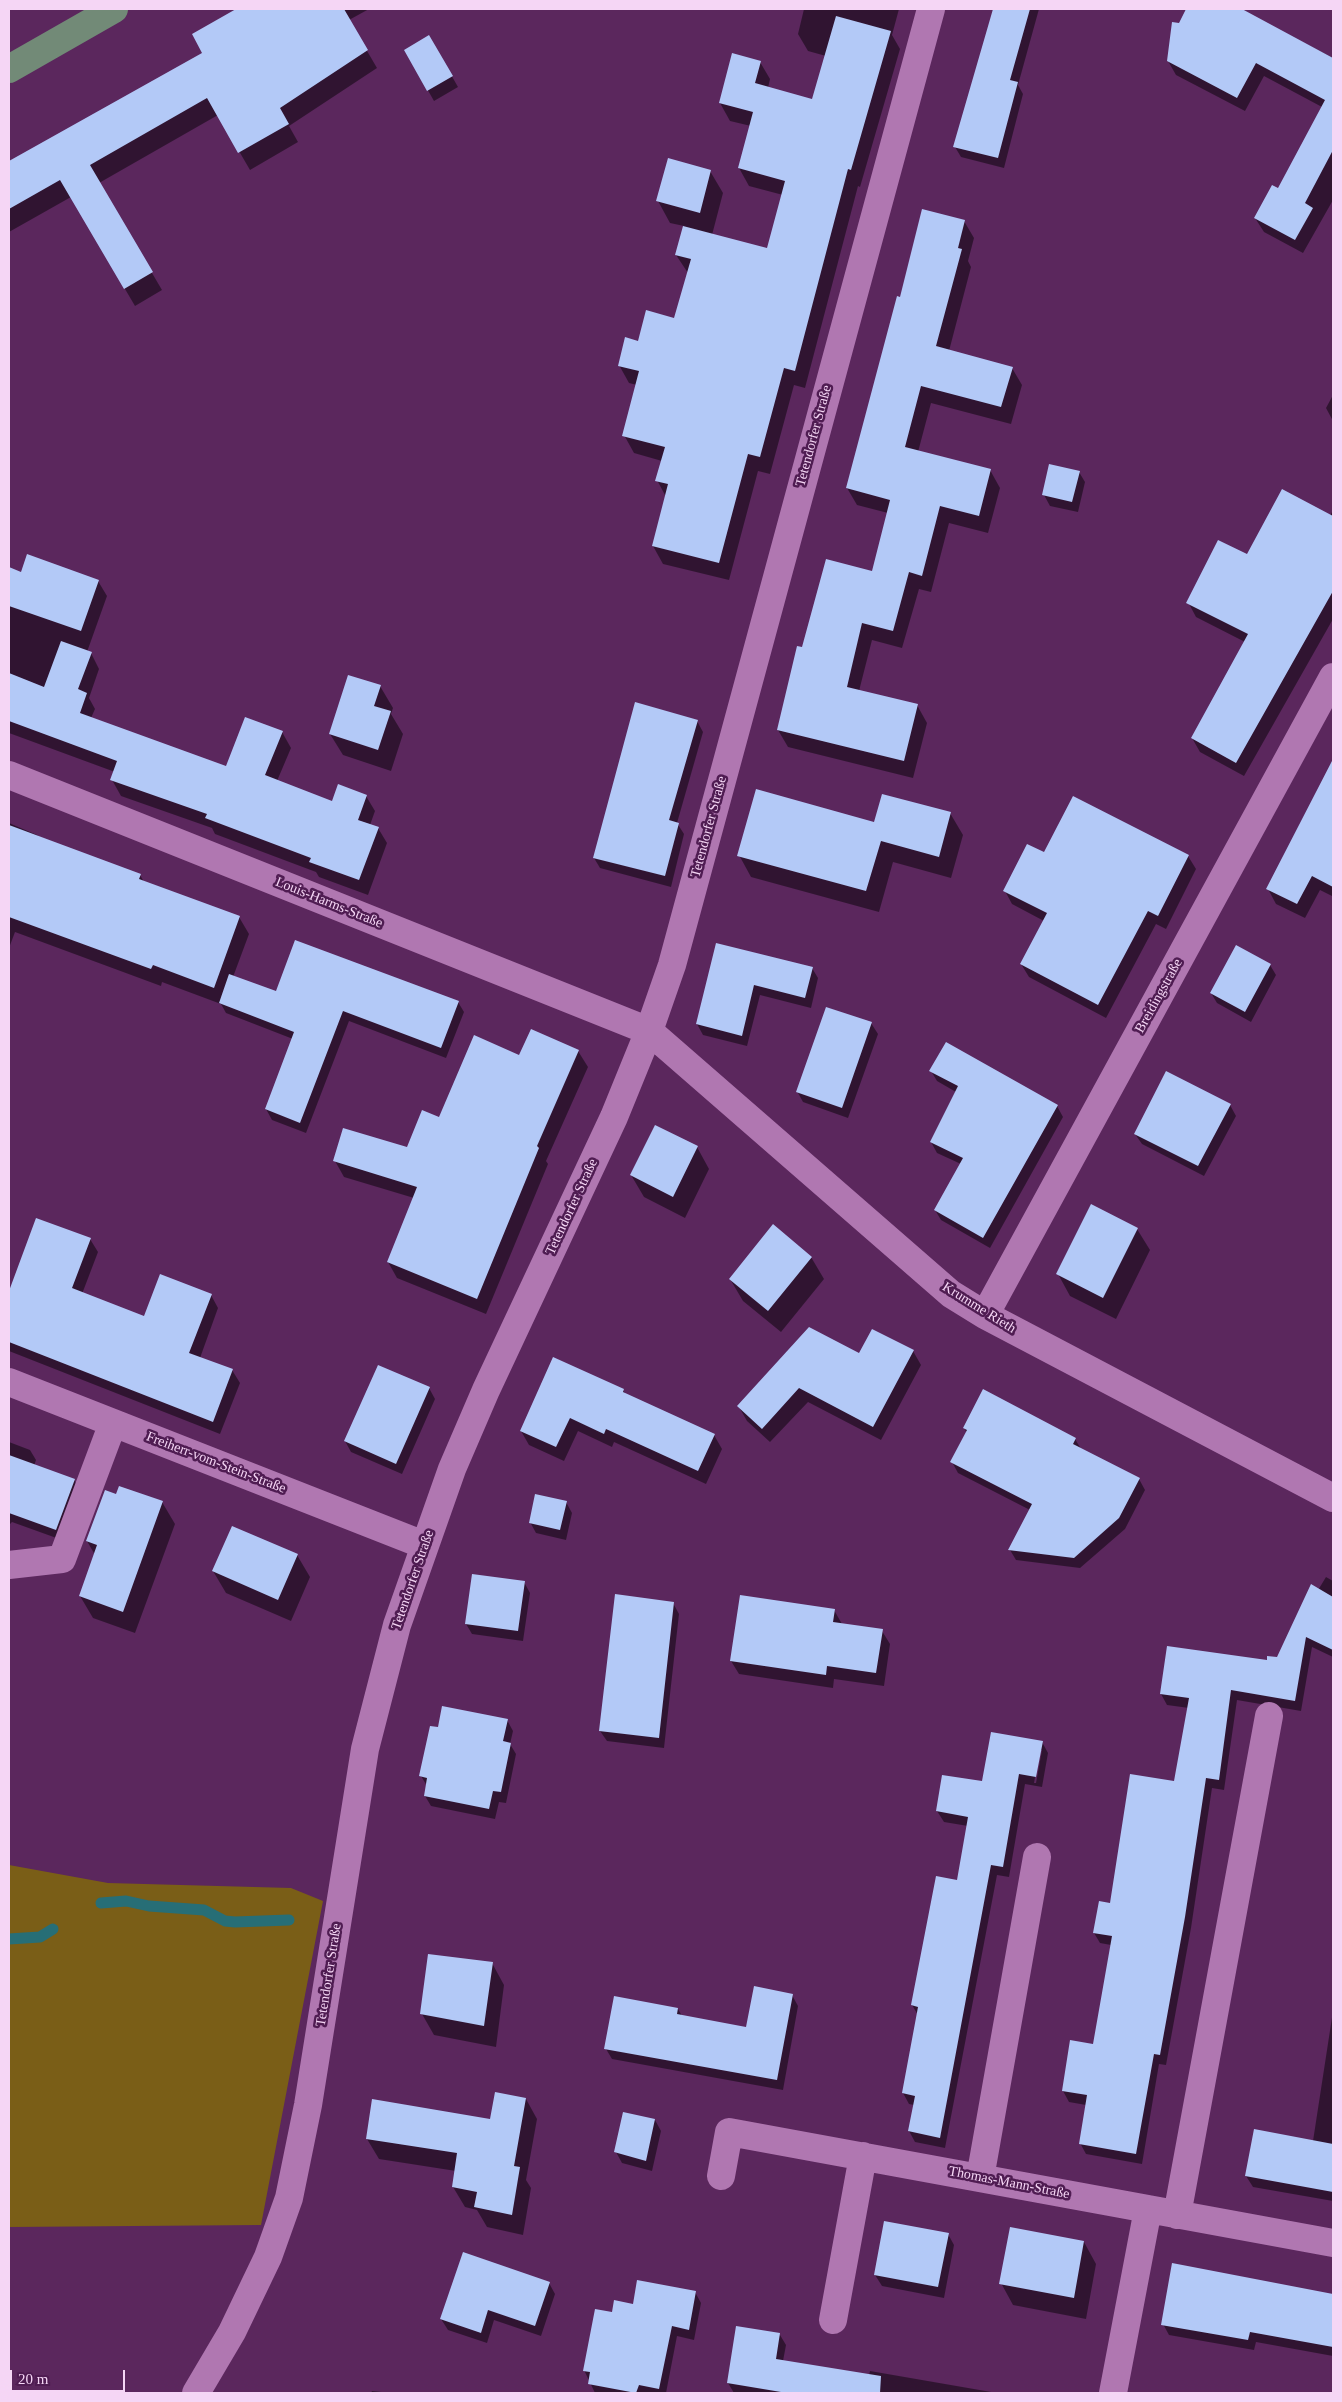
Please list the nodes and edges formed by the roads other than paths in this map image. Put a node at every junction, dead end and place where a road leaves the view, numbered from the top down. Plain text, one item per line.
1 (114, 9) edge
2 (931, 9) edge
3 (9, 69) edge
4 (1333, 677) edge
5 (9, 776) edge
6 (649, 1031) junction
7 (985, 1315) junction
8 (9, 1382) edge
9 (113, 1423) junction
10 (1333, 1498) edge
11 (424, 1545) junction
12 (9, 1565) edge
13 (1269, 1716) dead end
14 (1037, 1857) dead end
15 (863, 2156) junction
16 (721, 2176) dead end
17 (980, 2178) junction
18 (1148, 2209) junction
19 (1178, 2215) junction
20 (1333, 2243) edge
21 (833, 2320) dead end
22 (196, 2393) edge
23 (1113, 2393) edge

1 - 3 main road
2 - 6 street, Tetendorfer Straße
4 - 7 street, Breidingstraße
5 - 6 street, Louis-Harms-Straße
6 - 7 street, Krumme Rieth
6 - 11 street, Tetendorfer Straße
7 - 10 street, Krumme Rieth
8 - 9 street, Freiherr-vom-Stein-Straße
9 - 11 street, Freiherr-vom-Stein-Straße
9 - 12 street
11 - 22 street, Tetendorfer Straße
13 - 19 street
14 - 17 street
15 - 16 street, Thomas-Mann-Straße
15 - 17 street, Thomas-Mann-Straße
15 - 21 street
17 - 18 street, Thomas-Mann-Straße
18 - 19 street, Thomas-Mann-Straße
18 - 23 street
19 - 20 street, Thomas-Mann-Straße

